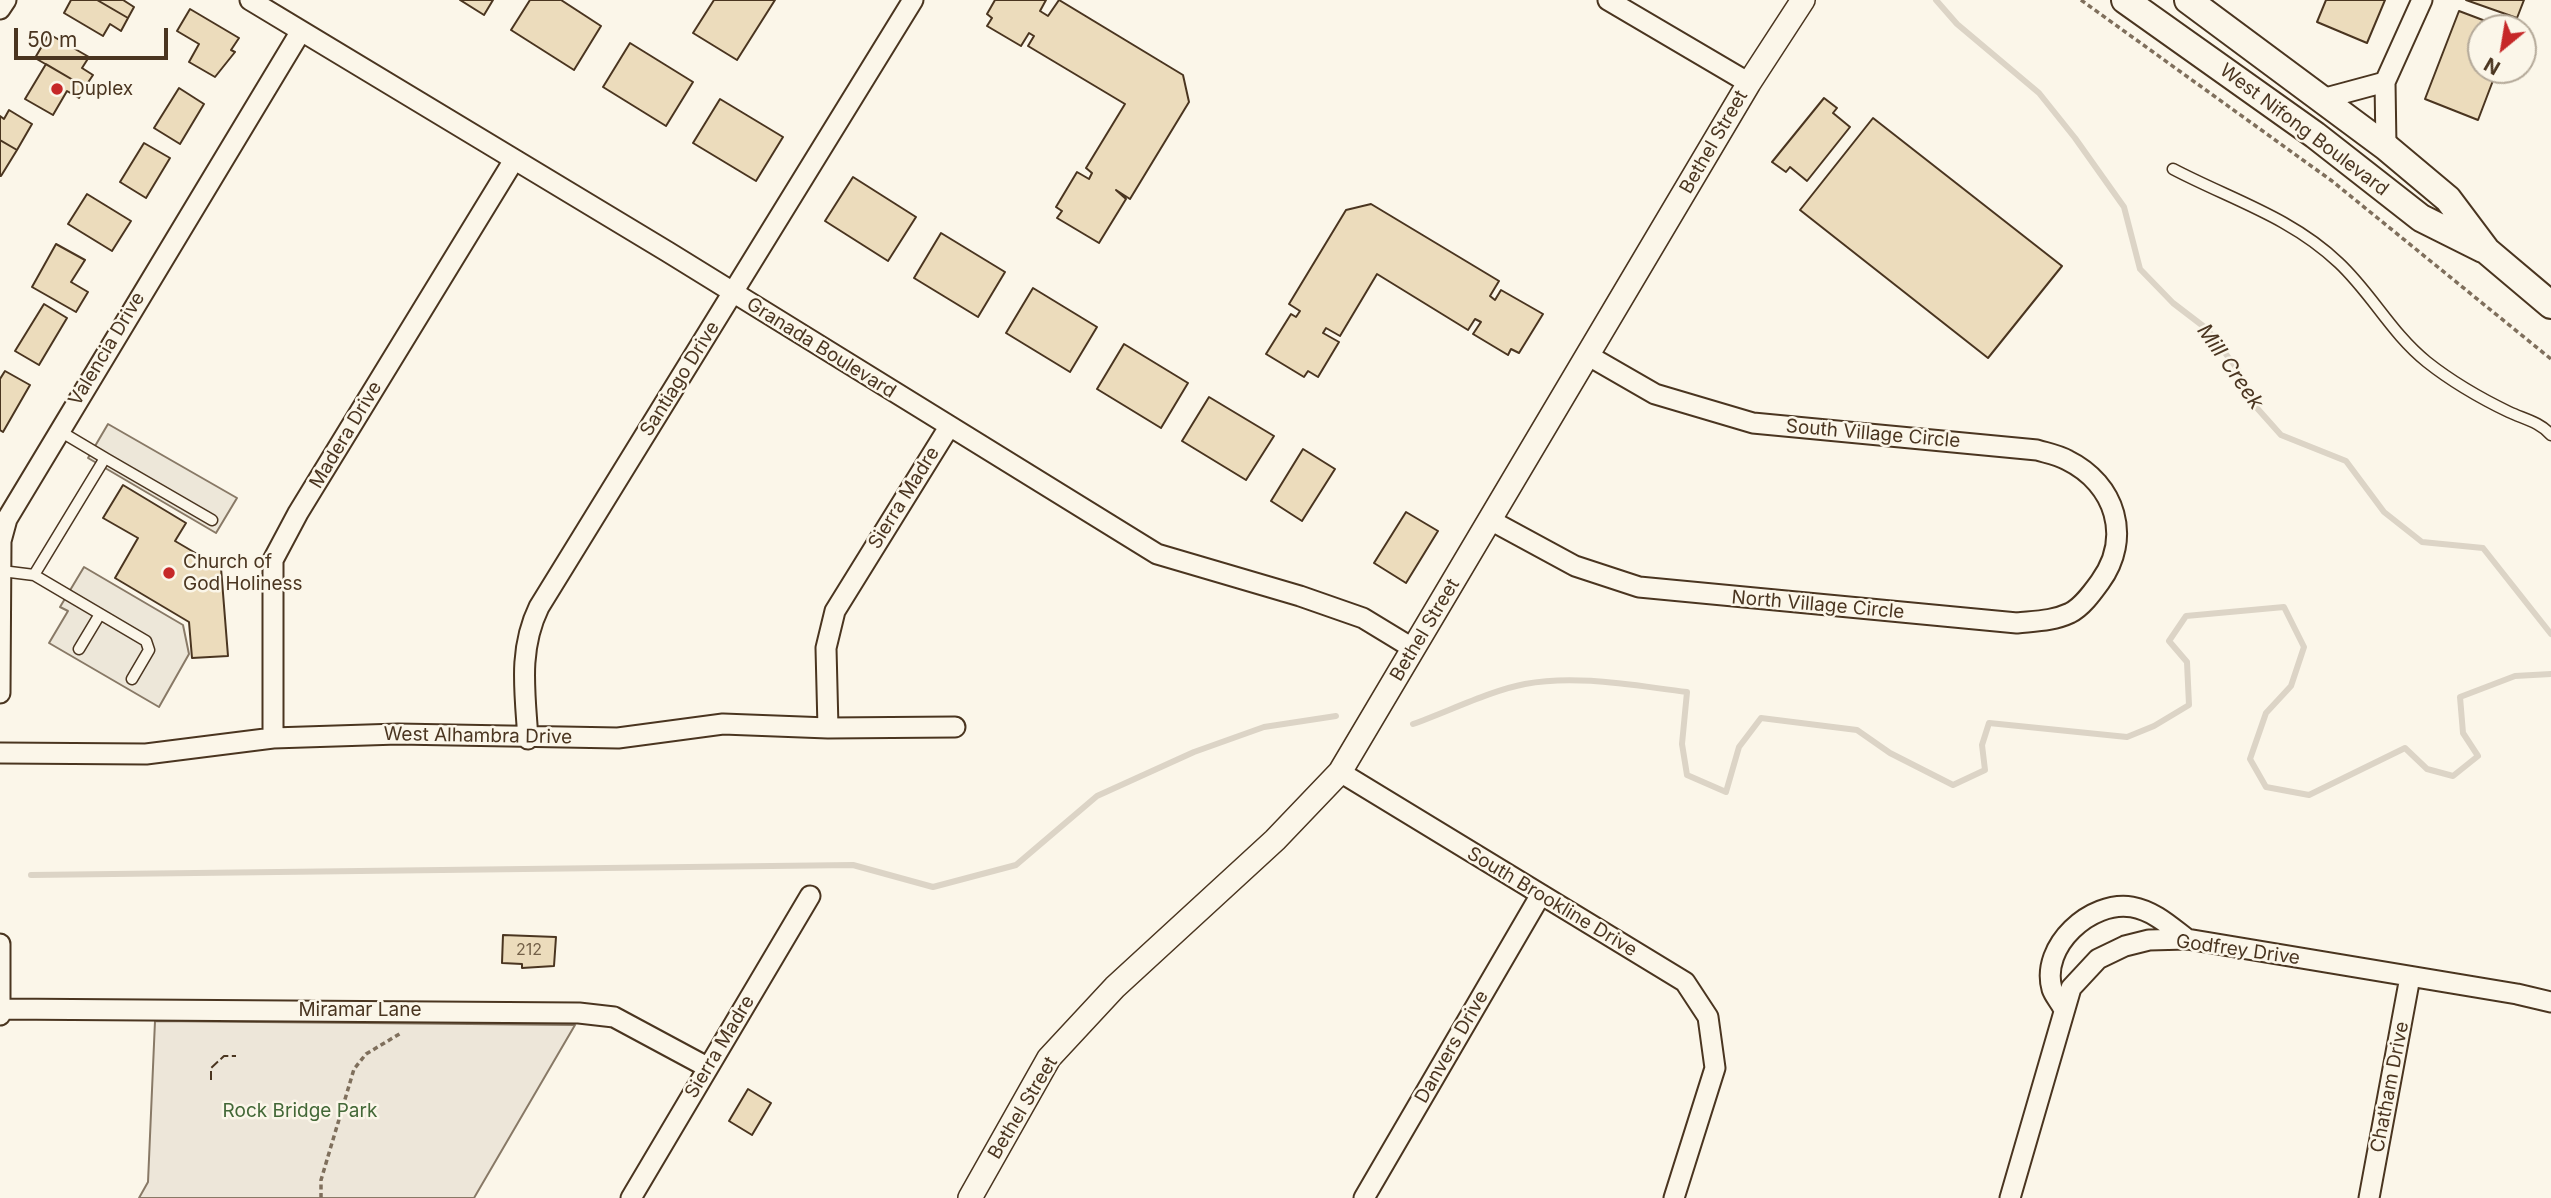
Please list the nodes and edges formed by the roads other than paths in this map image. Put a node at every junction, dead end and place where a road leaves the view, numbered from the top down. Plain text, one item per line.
1 (6, 0) edge
2 (250, 0) edge
3 (913, 0) edge
4 (1608, 0) edge
5 (1803, 0) edge
6 (2126, 0) edge
7 (2188, 0) edge
8 (2422, 0) edge
9 (0, 9) edge
10 (301, 32) junction
11 (2385, 82) junction
12 (1749, 83) junction
13 (2322, 99) junction
14 (2386, 147) junction
15 (514, 160) junction
16 (2173, 169) dead end
17 (2487, 251) junction
18 (732, 293) junction
19 (2551, 305) edge
20 (1589, 356) junction
21 (949, 427) junction
22 (2549, 428) edge
23 (58, 430) junction
24 (104, 458) junction
25 (212, 520) dead end
26 (1492, 521) junction
27 (2118, 542) joint
28 (2, 570) edge
29 (34, 575) junction
30 (100, 614) junction
31 (79, 649) dead end
32 (1414, 649) junction
33 (132, 679) dead end
34 (0, 693) edge
35 (955, 727) dead end
36 (828, 728) junction
37 (273, 738) junction
38 (528, 738) junction
39 (0, 753) edge
40 (1340, 772) junction
41 (810, 896) dead end
42 (1540, 897) junction
43 (2188, 939) junction
44 (0, 944) edge
45 (2410, 976) junction
46 (2551, 1002) edge
47 (2063, 1008) junction
48 (0, 1009) edge
49 (0, 1015) edge
50 (707, 1067) junction
51 (631, 1198) edge
52 (970, 1198) edge
53 (1364, 1198) edge
54 (1674, 1198) edge
55 (2010, 1198) edge
56 (2369, 1198) edge

1 - 9 street
2 - 10 street, Granada Boulevard
3 - 18 street, Santiago Drive
4 - 12 street
5 - 12 street, Bethel Street
6 - 17 main road, West Nifong Boulevard
7 - 13 main road, West Nifong Boulevard
8 - 11 street
10 - 15 street, Granada Boulevard
10 - 23 street, Valencia Drive
11 - 13 street
11 - 14 street
12 - 20 street, Bethel Street
13 - 14 main road, West Nifong Boulevard
14 - 17 main road, West Nifong Boulevard
15 - 18 street, Granada Boulevard
15 - 37 street, Madera Drive
16 - 22 lane
17 - 19 main road, West Nifong Boulevard
18 - 21 street, Granada Boulevard
18 - 38 street, Santiago Drive
20 - 26 street, Bethel Street
20 - 27 street, South Village Circle
21 - 32 street, Granada Boulevard
21 - 36 street, Sierra Madre
23 - 24 lane
23 - 28 street, Valencia Drive
24 - 25 lane
24 - 29 lane
26 - 27 street, North Village Circle
26 - 32 street, Bethel Street
28 - 29 lane
28 - 34 street, Valencia Drive
29 - 30 lane
30 - 31 lane
30 - 33 lane
32 - 40 street, Bethel Street
35 - 36 street, West Alhambra Drive
36 - 38 street, West Alhambra Drive
37 - 38 street, West Alhambra Drive
37 - 39 street, West Alhambra Drive
40 - 42 street, South Brookline Drive
40 - 52 street, Bethel Street
41 - 50 street, Sierra Madre
42 - 53 street, Danvers Drive
42 - 54 street, South Brookline Drive
43 - 45 street, Godfrey Drive
43 - 47 street, Godfrey Drive
43 - 47 street
44 - 48 street
45 - 46 street, Godfrey Drive
45 - 56 street, Chatham Drive
47 - 55 street, Godfrey Drive
48 - 49 street
48 - 50 street, Miramar Lane
50 - 51 street, Sierra Madre

